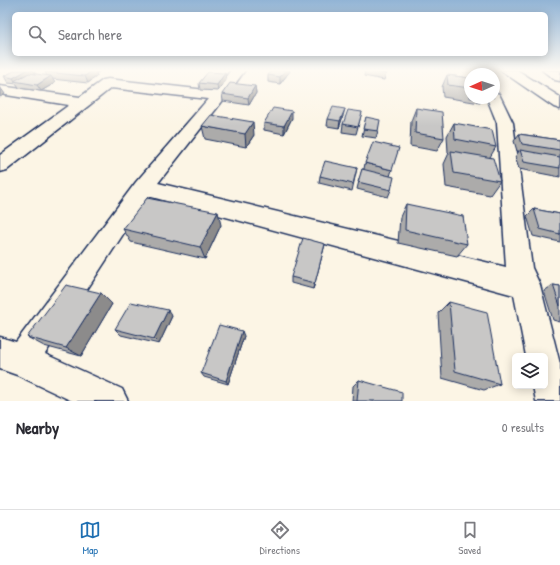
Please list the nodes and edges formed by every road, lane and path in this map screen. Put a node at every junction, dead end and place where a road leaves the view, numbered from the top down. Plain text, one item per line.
1 (100, 89) edge
2 (157, 89) edge
3 (224, 89) edge
4 (536, 89) edge
5 (0, 90) edge
6 (219, 96) junction
7 (83, 102) junction
8 (497, 104) edge
9 (560, 104) edge
10 (0, 165) edge
11 (142, 187) junction
12 (526, 285) junction
13 (541, 353) edge
14 (11, 357) edge
15 (548, 378) edge
16 (110, 401) edge
17 (554, 401) edge

1 - 7 main road
2 - 6 main road
3 - 6 main road
4 - 9 main road
5 - 7 main road
6 - 11 main road
7 - 10 main road
8 - 12 main road
11 - 12 main road
11 - 14 main road
12 - 13 main road
14 - 16 main road
15 - 17 main road

